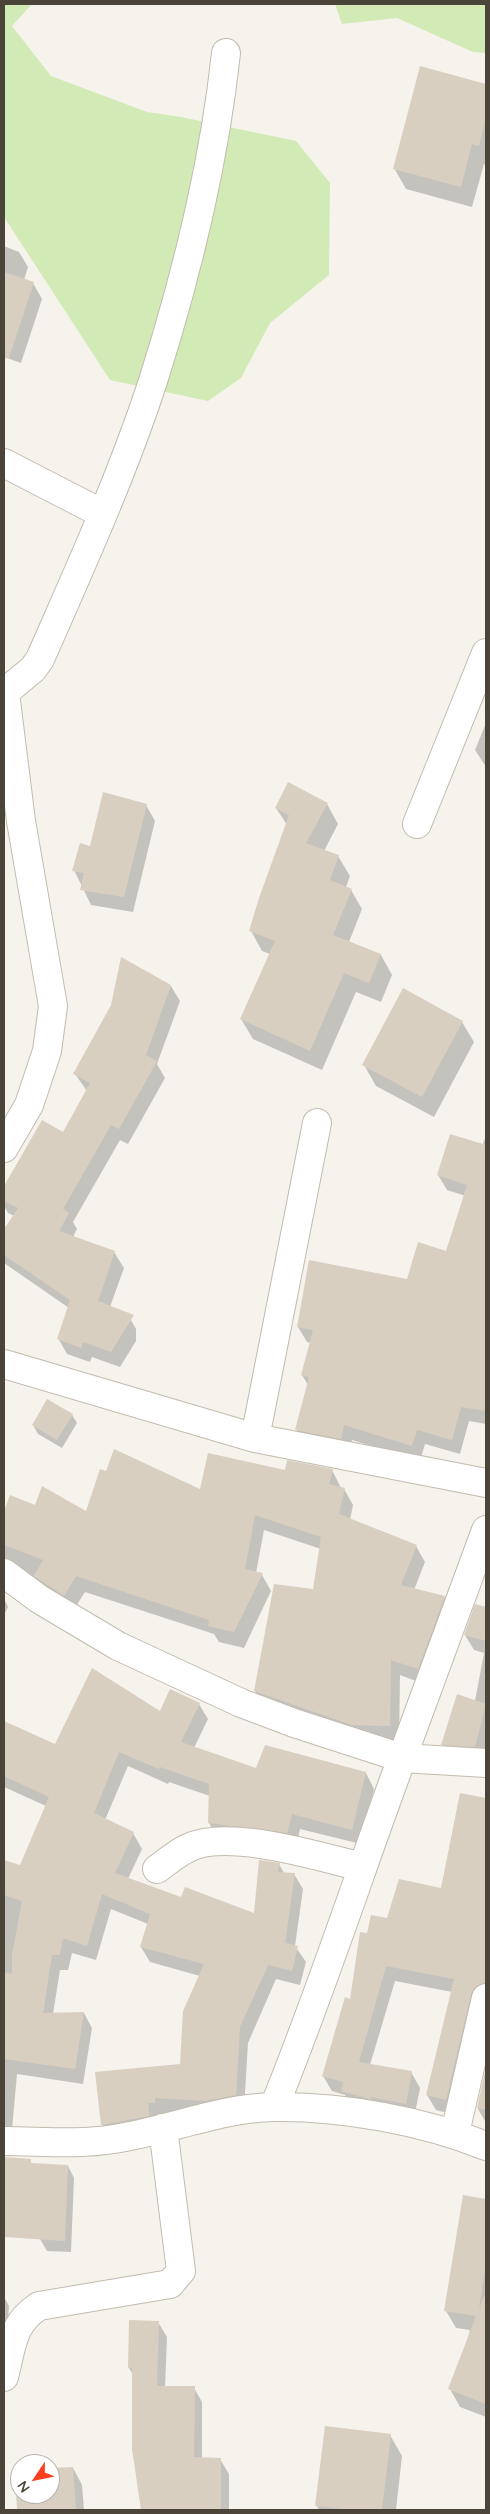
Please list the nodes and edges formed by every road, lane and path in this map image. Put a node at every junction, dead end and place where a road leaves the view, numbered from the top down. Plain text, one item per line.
1 (226, 53) dead end
2 (4, 463) edge
3 (103, 514) junction
4 (486, 653) edge
5 (4, 693) edge
6 (417, 824) dead end
7 (317, 1123) dead end
8 (4, 1148) edge
9 (4, 1364) edge
10 (255, 1438) junction
11 (486, 1483) edge
12 (486, 1530) edge
13 (4, 1573) edge
14 (402, 1758) junction
15 (486, 1763) edge
16 (362, 1867) junction
17 (157, 1869) dead end
18 (486, 1998) edge
19 (274, 2107) junction
20 (163, 2128) junction
21 (455, 2134) junction
22 (4, 2141) edge
23 (486, 2146) edge
24 (4, 2377) edge

1 - 3 street
2 - 3 street
3 - 5 street
4 - 6 street
5 - 8 street
7 - 10 street
9 - 10 street
10 - 11 street
12 - 14 street
13 - 14 street
14 - 15 street
14 - 16 street
16 - 17 street
16 - 19 street
18 - 21 street
19 - 20 street
19 - 21 street
20 - 22 street
20 - 24 street
21 - 23 street

